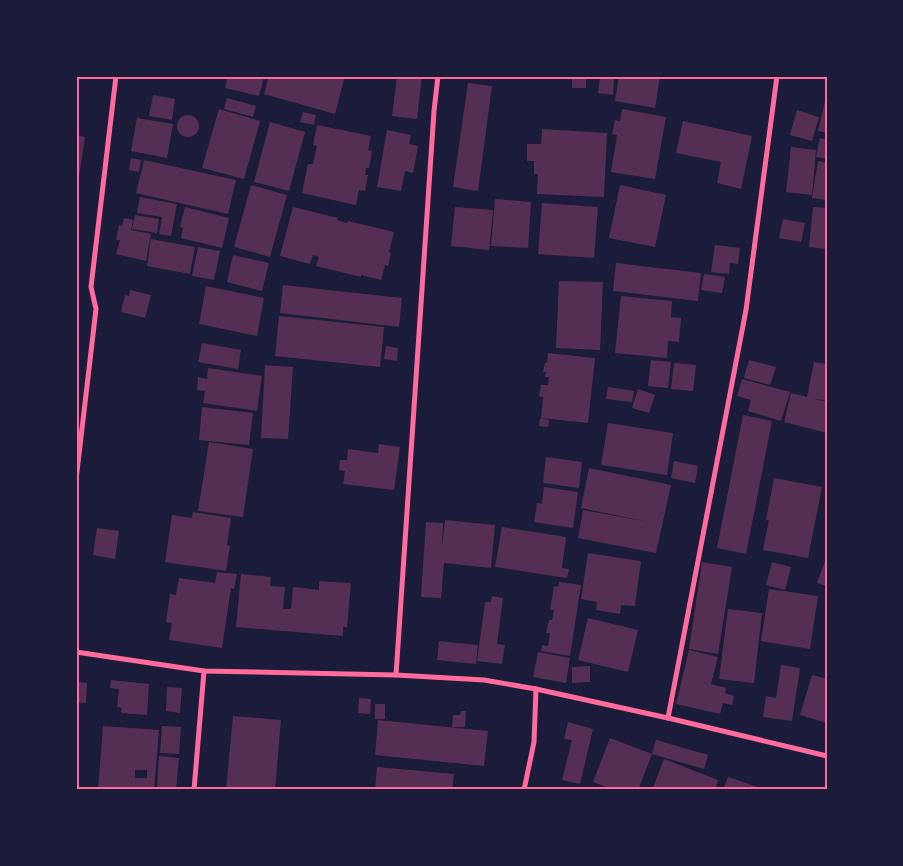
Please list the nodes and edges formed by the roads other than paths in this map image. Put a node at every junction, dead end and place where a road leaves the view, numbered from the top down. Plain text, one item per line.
1 (116, 76) edge
2 (438, 76) edge
3 (777, 76) edge
4 (76, 480) edge
5 (76, 652) edge
6 (204, 671) junction
7 (396, 675) junction
8 (536, 689) junction
9 (668, 718) junction
10 (827, 756) edge
11 (194, 790) edge
12 (524, 790) edge

1 - 4 street
2 - 7 street
3 - 9 street
5 - 6 street
6 - 7 street
6 - 11 street
7 - 8 street
8 - 9 street
8 - 12 street
9 - 10 street

